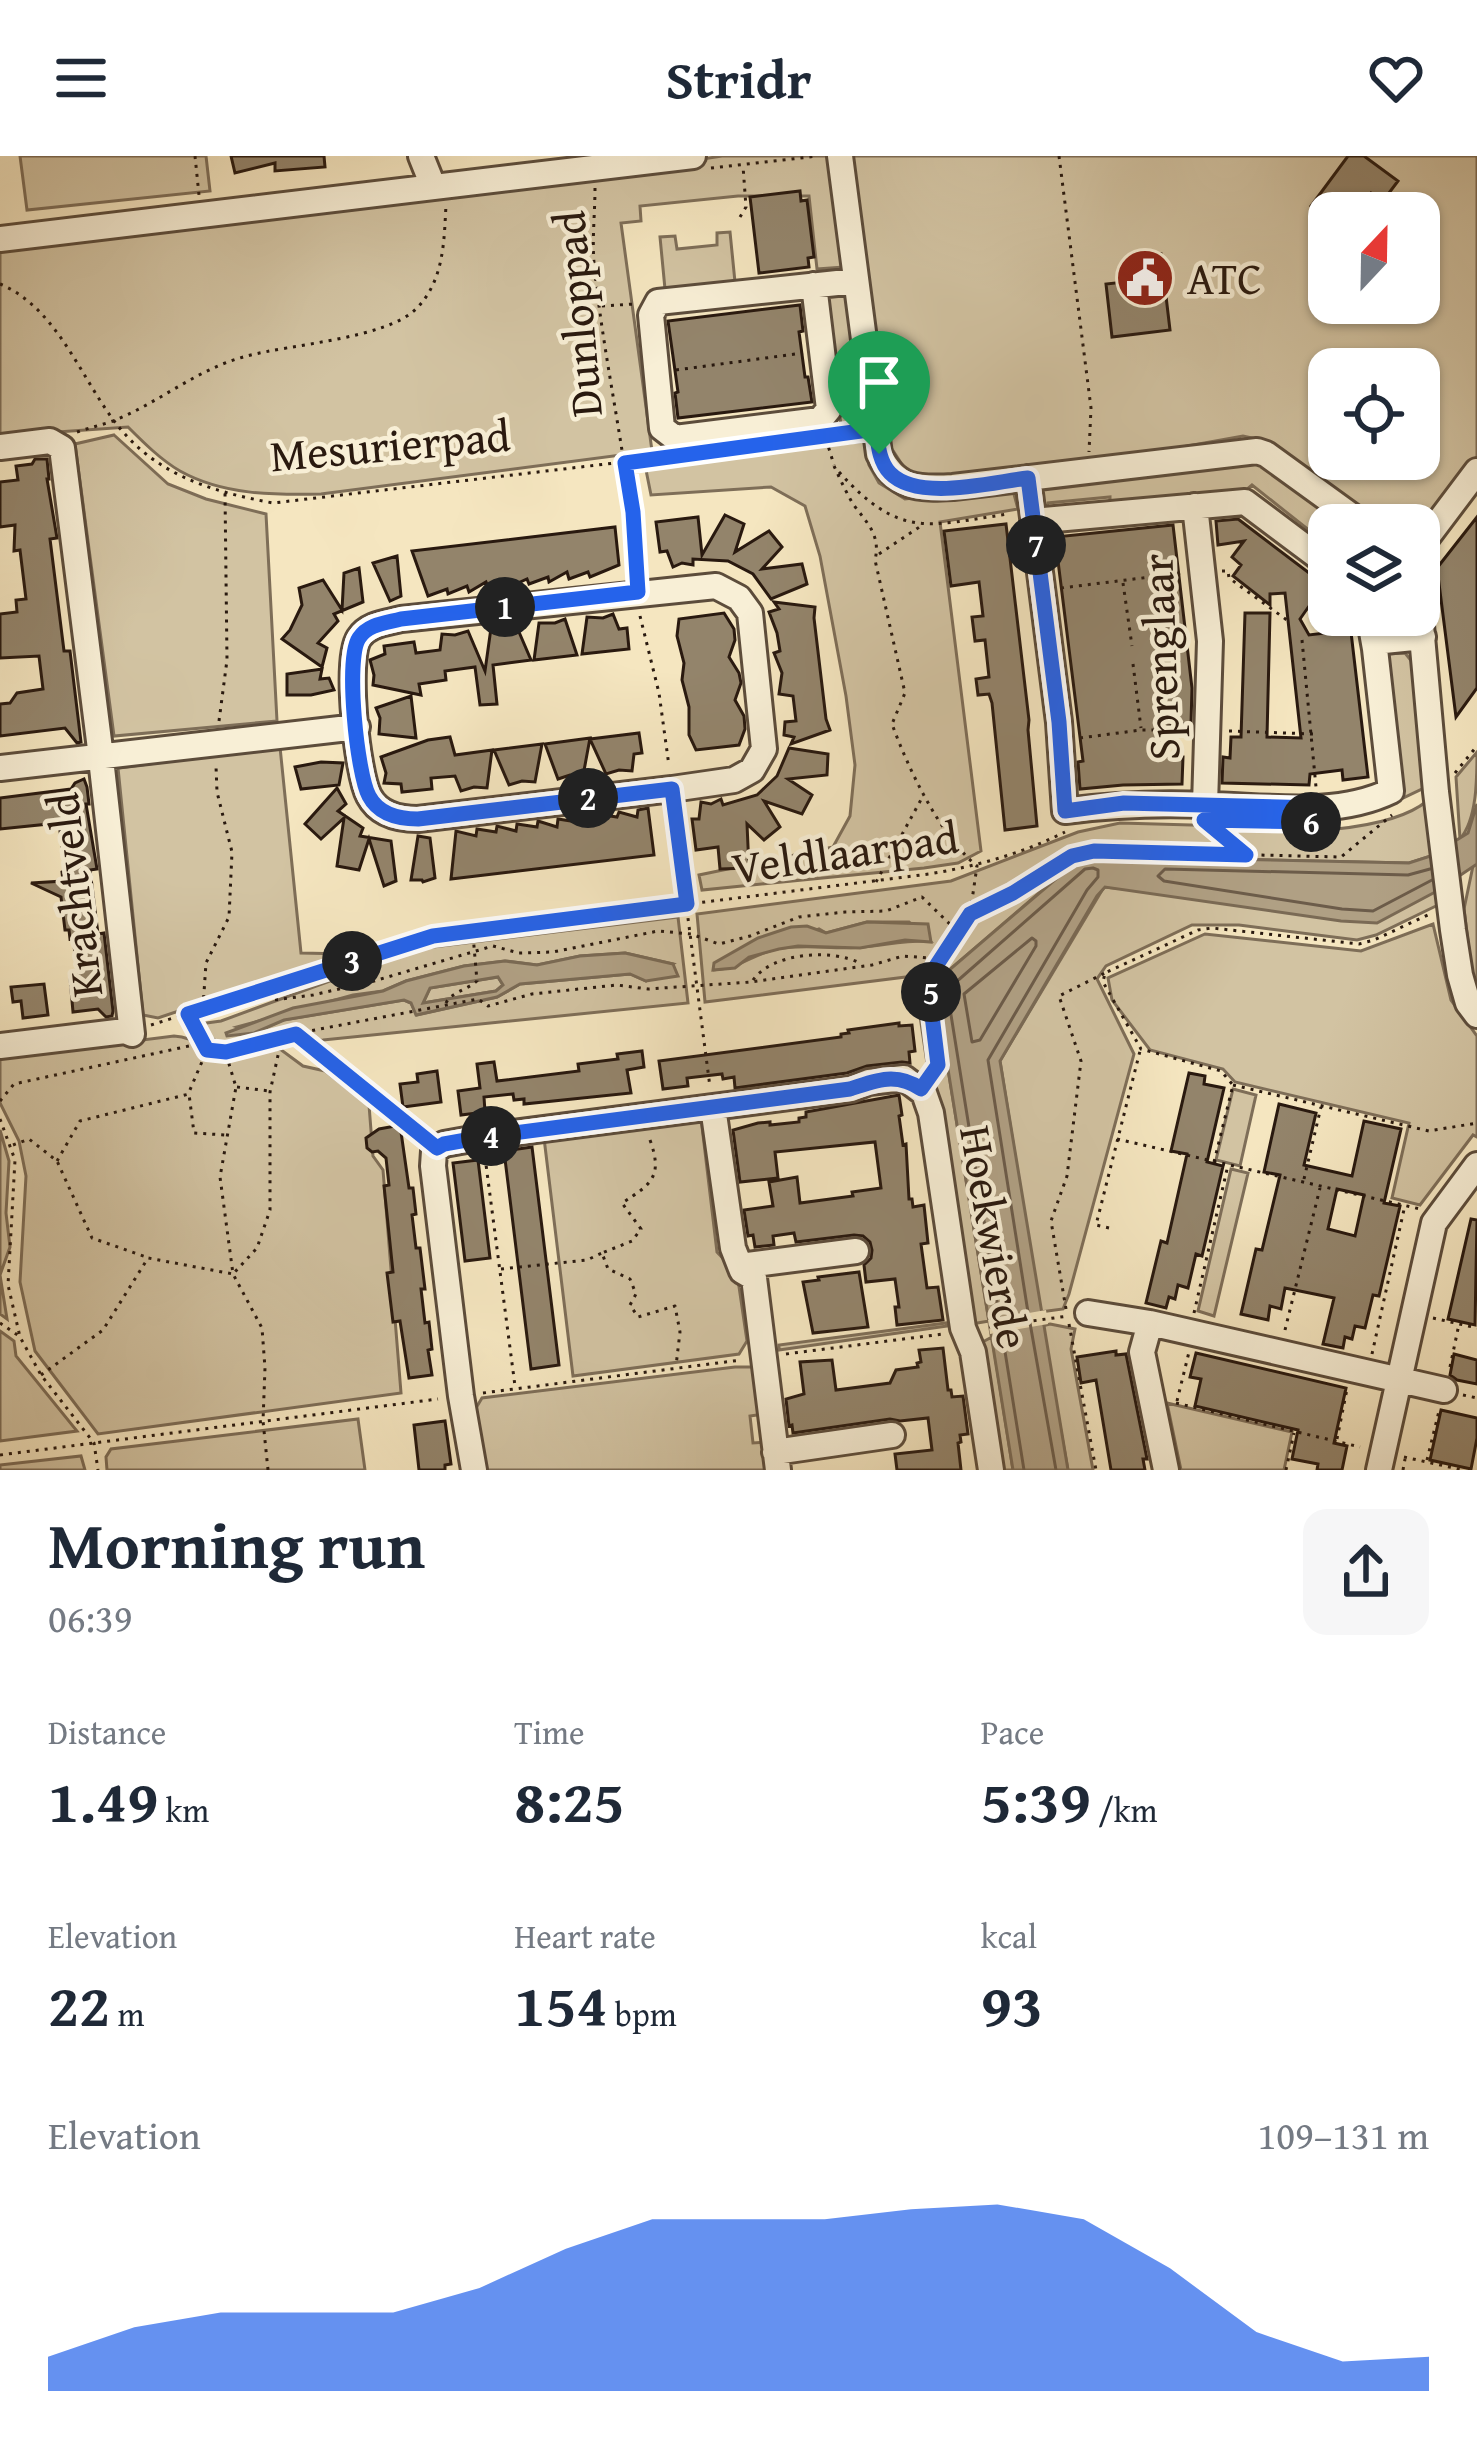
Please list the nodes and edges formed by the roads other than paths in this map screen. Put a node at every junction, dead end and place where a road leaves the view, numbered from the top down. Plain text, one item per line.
1 (421, 156) edge
2 (694, 156) edge
3 (840, 156) edge
4 (566, 163) edge
5 (440, 190) junction
6 (0, 239) edge
7 (856, 281) junction
8 (814, 285) junction
9 (0, 447) edge
10 (1477, 471) edge
11 (1028, 478) junction
12 (1335, 504) edge
13 (1195, 506) junction
14 (1440, 520) edge
15 (1033, 521) junction
16 (1308, 549) edge
17 (1373, 636) edge
18 (1423, 637) joint
19 (1374, 643) junction
20 (357, 727) junction
21 (100, 757) junction
22 (0, 768) edge
23 (1205, 813) junction
24 (1477, 1015) edge
25 (0, 1046) edge
26 (712, 1107) junction
27 (1477, 1165) edge
28 (856, 1251) dead end
29 (740, 1267) junction
30 (1088, 1313) dead end
31 (1150, 1323) junction
32 (1399, 1381) junction
33 (1444, 1390) dead end
34 (892, 1435) dead end
35 (777, 1461) edge
36 (1381, 1461) edge
37 (474, 1470) edge
38 (991, 1470) edge
39 (1166, 1470) edge

1 - 5 street
2 - 4 street
3 - 7 street
4 - 5 street
5 - 6 street
7 - 8 street
7 - 11 street
8 - 8 street
9 - 21 street, Krachtveld
10 - 14 street
11 - 12 street
11 - 15 street, Sprenglaar
13 - 15 street, Sprenglaar
13 - 16 street, Sprenglaar
13 - 23 street, Sprenglaar
15 - 23 street, Sprenglaar
17 - 19 street, Sprenglaar
18 - 19 street
18 - 24 street
19 - 23 street, Sprenglaar
20 - 20 street
20 - 21 street, Krachtveld
21 - 22 street, Krachtveld
21 - 25 street, Krachtveld
26 - 29 street
26 - 37 street, Hoekwierde
26 - 38 street, Hoekwierde
27 - 32 street
28 - 29 street
29 - 35 street
30 - 31 street
31 - 32 street
31 - 39 street
32 - 33 street
32 - 36 street
34 - 35 street

